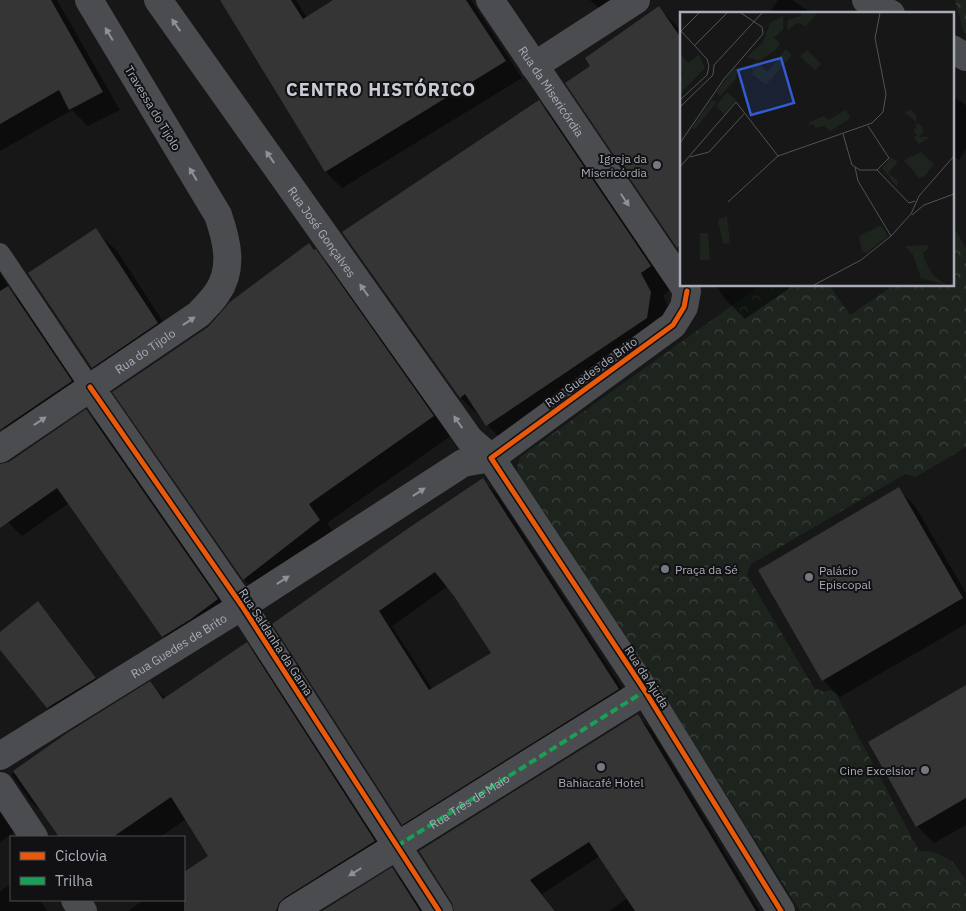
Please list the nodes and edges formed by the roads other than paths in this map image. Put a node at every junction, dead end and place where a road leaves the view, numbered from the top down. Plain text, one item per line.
1 (89, 0) edge
2 (158, 0) edge
3 (490, 0) edge
4 (636, 0) edge
5 (866, 0) edge
6 (887, 12) edge
7 (954, 50) edge
8 (966, 57) edge
9 (534, 66) junction
10 (218, 216) joint
11 (0, 253) edge
12 (680, 282) edge
13 (683, 286) edge
14 (90, 387) junction
15 (0, 449) edge
16 (491, 458) junction
17 (242, 606) junction
18 (645, 692) junction
19 (0, 756) edge
20 (0, 786) edge
21 (33, 836) edge
22 (397, 846) junction
23 (292, 911) edge
24 (439, 911) edge
25 (781, 911) edge

10 -> 1 street, Travessa do Tijolo
16 -> 2 street, Rua José Gonçalves
3 - 9 street, Rua da Misericórdia
4 - 9 street
5 - 6 street
7 - 8 street
9 -> 12 street, Rua da Misericórdia
14 -> 10 street, Rua do Tijolo
11 - 14 lane, Rua Saldanha da Gama
13 - 16 street, Rua Guedes de Brito
15 -> 14 street, Rua do Tijolo
14 - 17 street, Rua Saldanha da Gama
17 -> 16 street, Rua Guedes de Brito
16 - 18 street, Rua da Ajuda
17 - 19 street, Rua Guedes de Brito
17 - 22 street, Rua Saldanha da Gama
18 - 22 street, Rua Três de Maio
18 - 25 street, Rua da Ajuda
20 - 21 street
22 -> 23 street, Rua Três de Maio
22 - 24 street, Rua Saldanha da Gama

